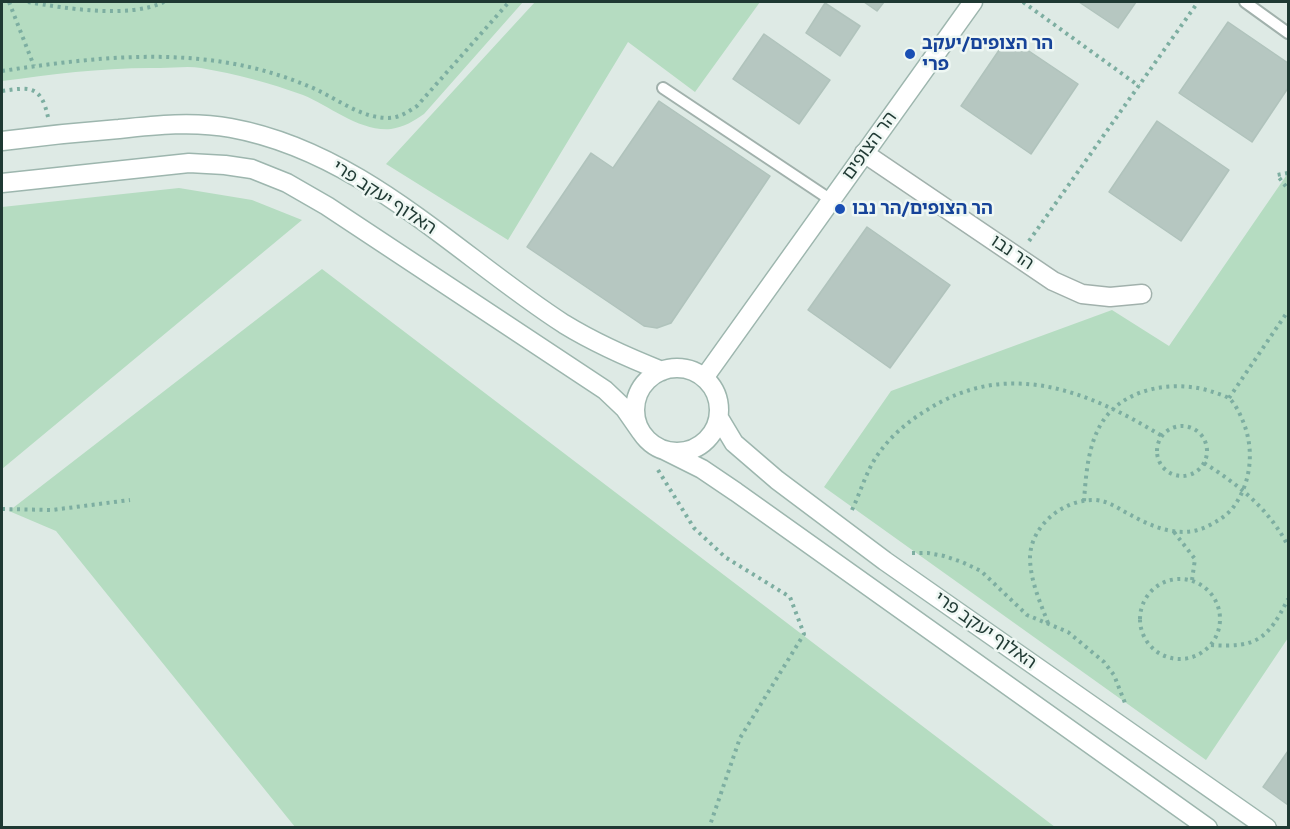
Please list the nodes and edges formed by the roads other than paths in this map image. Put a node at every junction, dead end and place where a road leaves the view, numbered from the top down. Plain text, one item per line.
1 (973, 2) edge
2 (1245, 2) edge
3 (1288, 33) edge
4 (663, 88) dead end
5 (2, 141) edge
6 (864, 153) junction
7 (2, 183) edge
8 (831, 200) junction
9 (1142, 294) dead end
10 (662, 371) junction
11 (704, 378) junction
12 (719, 418) junction
13 (652, 442) junction
14 (1208, 828) edge
15 (1267, 828) edge

1 - 6 street, הר הצופים
2 - 3 lane
4 - 8 lane
5 - 10 street, האלוף יעקב פרי
6 - 8 street, הר הצופים
6 - 9 street, הר נבו
7 - 13 street, האלוף יעקב פרי
8 - 11 street, הר הצופים
10 - 11 street
10 - 13 street
11 - 12 street
12 - 13 street
12 - 15 street, האלוף יעקב פרי
13 - 14 street, האלוף יעקב פרי

